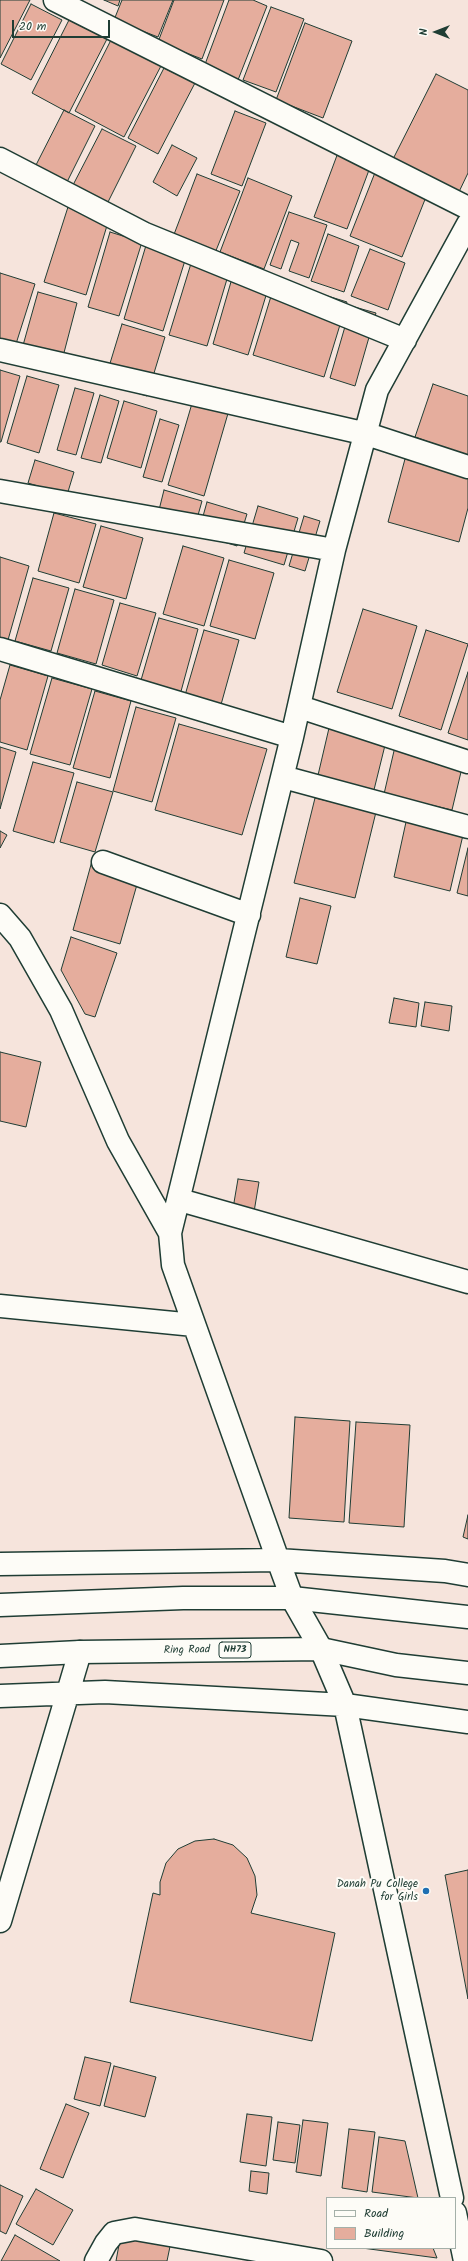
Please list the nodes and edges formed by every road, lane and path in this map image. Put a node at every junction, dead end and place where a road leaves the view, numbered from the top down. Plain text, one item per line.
1 (55, 0) edge
2 (0, 159) edge
3 (468, 208) edge
4 (468, 224) edge
5 (405, 340) junction
6 (0, 350) edge
7 (366, 434) junction
8 (468, 467) edge
9 (0, 491) edge
10 (334, 550) junction
11 (0, 649) edge
12 (300, 707) junction
13 (292, 737) junction
14 (468, 762) edge
15 (283, 777) junction
16 (468, 827) edge
17 (103, 862) dead end
18 (0, 915) edge
19 (249, 915) junction
20 (180, 1200) junction
21 (170, 1233) junction
22 (468, 1282) edge
23 (0, 1306) edge
24 (194, 1325) junction
25 (278, 1560) junction
26 (0, 1564) edge
27 (468, 1575) edge
28 (292, 1598) junction
29 (0, 1605) edge
30 (468, 1617) edge
31 (321, 1649) junction
32 (80, 1652) junction
33 (0, 1656) edge
34 (468, 1673) edge
35 (68, 1694) junction
36 (0, 1696) edge
37 (345, 1705) junction
38 (468, 1722) edge
39 (0, 1921) edge
40 (452, 2197) edge
41 (456, 2219) edge
42 (96, 2261) edge
43 (321, 2261) edge
44 (465, 2261) edge

1 - 3 main road
2 - 5 main road
4 - 5 main road
5 - 7 main road
6 - 7 main road
7 - 8 main road
7 - 10 main road
9 - 10 main road
10 - 12 main road
11 - 13 main road
12 - 13 main road
12 - 14 main road
13 - 15 main road
15 - 16 main road
15 - 19 main road
17 - 19 main road
18 - 21 main road
19 - 20 main road
20 - 21 main road
20 - 22 main road
21 - 24 main road
23 - 24 main road
24 - 25 main road
25 - 26 main road
25 - 27 main road
25 - 28 main road
28 - 29 main road
28 - 30 main road
28 - 31 main road
31 - 32 main road, Ring Road / NH73
31 - 34 main road, Ring Road / NH73
31 - 37 main road
32 - 33 main road, Ring Road / NH73
32 - 35 main road
35 - 36 main road
35 - 37 main road
35 - 39 main road
37 - 38 main road
37 - 40 main road
41 - 44 main road
42 - 43 main road

